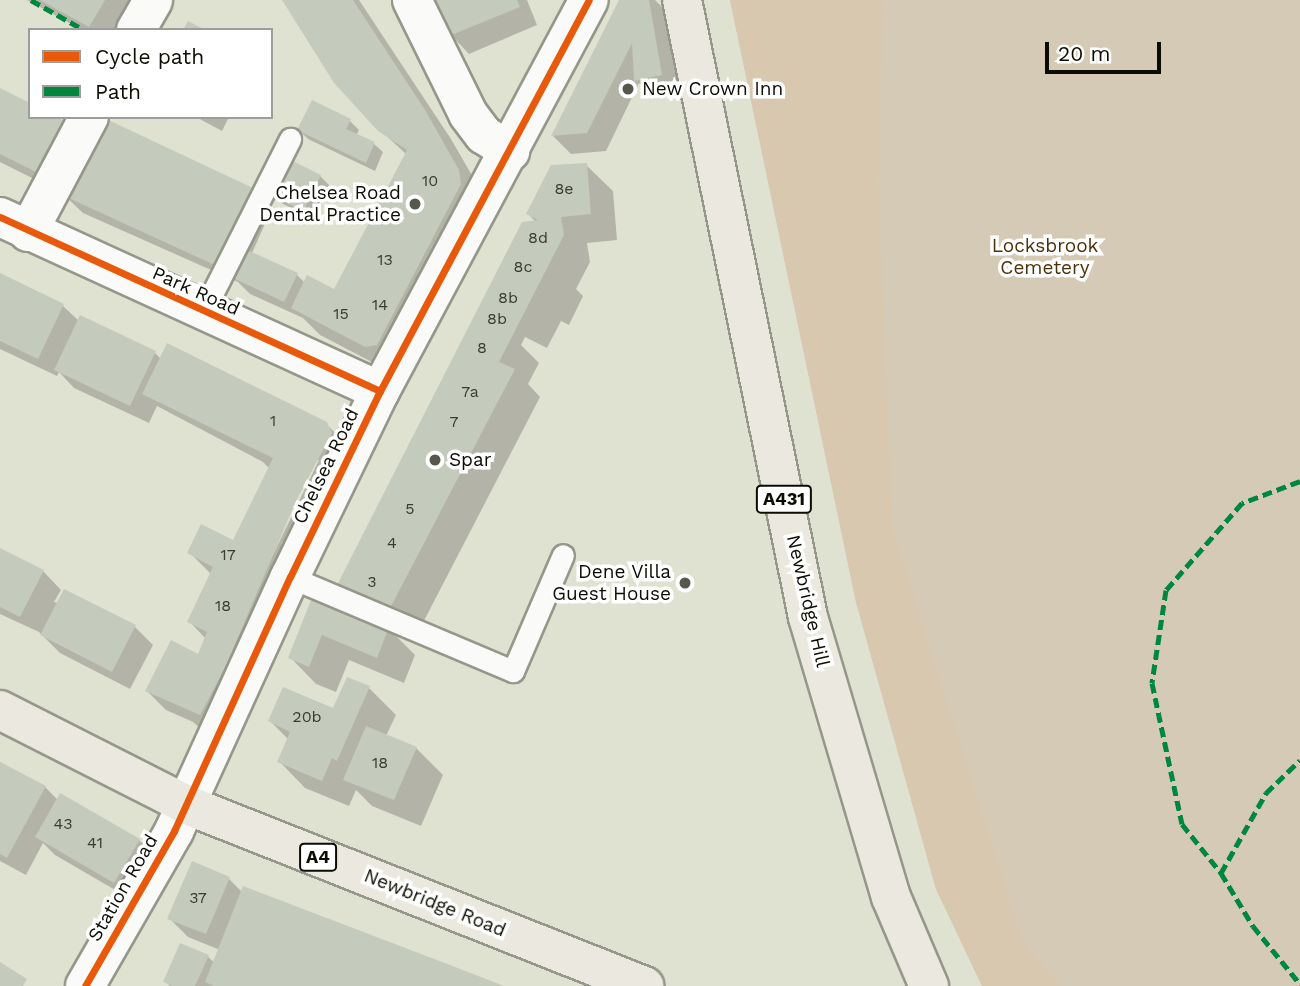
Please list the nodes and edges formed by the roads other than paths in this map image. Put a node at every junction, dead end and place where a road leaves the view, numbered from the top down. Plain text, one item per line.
1 (153, 0) edge
2 (412, 0) edge
3 (589, 0) edge
4 (682, 0) edge
5 (137, 28) edge
6 (88, 119) edge
7 (290, 139) dead end
8 (510, 151) junction
9 (14, 225) edge
10 (203, 312) junction
11 (380, 391) junction
12 (563, 555) dead end
13 (290, 577) junction
14 (0, 710) edge
15 (187, 805) junction
16 (85, 986) edge
17 (644, 986) edge
18 (929, 986) edge

1 - 5 street
2 - 8 street
3 - 8 street, Chelsea Road
4 - 18 main road, Newbridge Hill / A431
6 - 9 street
7 - 10 lane
8 - 11 street, Chelsea Road
9 - 10 street, Park Road
10 - 11 street, Park Road
11 - 13 street, Chelsea Road
12 - 13 lane
13 - 15 street, Chelsea Road
14 - 15 main road, Newbridge Road / A4
15 - 16 street, Station Road
15 - 17 main road, Newbridge Road / A4

